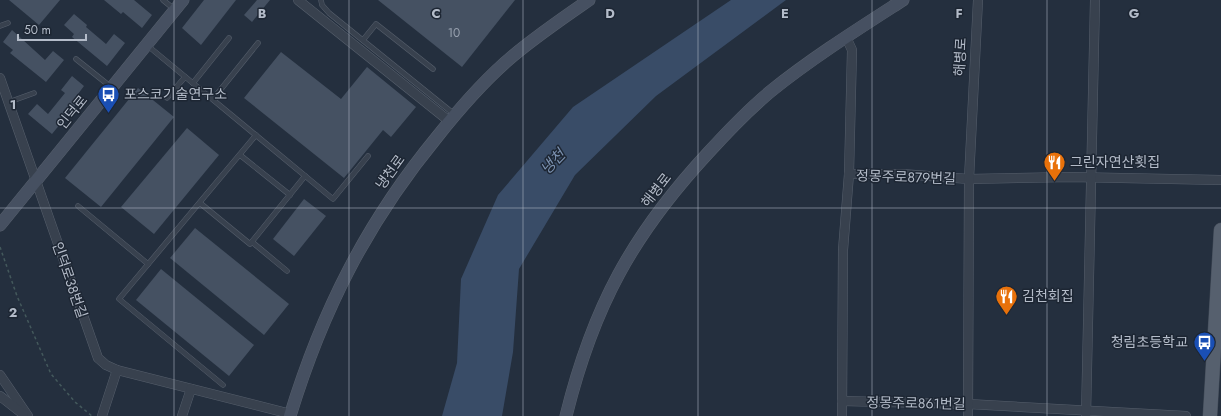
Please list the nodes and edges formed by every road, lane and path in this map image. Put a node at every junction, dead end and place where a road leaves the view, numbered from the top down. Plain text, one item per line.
1 (163, 0) edge
2 (298, 0) edge
3 (321, 0) edge
4 (589, 0) edge
5 (903, 0) edge
6 (978, 0) edge
7 (1095, 0) edge
8 (179, 5) edge
9 (8, 23) dead end
10 (0, 26) edge
11 (846, 37) junction
12 (229, 38) dead end
13 (363, 40) junction
14 (258, 43) dead end
15 (146, 44) junction
16 (76, 59) dead end
17 (432, 69) dead end
18 (185, 77) junction
19 (0, 78) edge
20 (193, 83) junction
21 (111, 88) junction
22 (973, 92) joint
23 (34, 93) dead end
24 (167, 98) dead end
25 (212, 99) junction
26 (9, 102) junction
27 (452, 118) junction
28 (256, 135) junction
29 (240, 155) junction
30 (368, 156) dead end
31 (849, 174) junction
32 (305, 176) junction
33 (1091, 178) junction
34 (969, 179) junction
35 (1221, 180) edge
36 (36, 181) junction
37 (290, 195) junction
38 (200, 203) junction
39 (78, 206) dead end
40 (0, 225) edge
41 (1221, 230) edge
42 (252, 242) junction
43 (0, 247) edge
44 (148, 264) junction
45 (287, 271) dead end
46 (117, 370) junction
47 (0, 375) edge
48 (223, 385) dead end
49 (191, 389) junction
50 (0, 396) edge
51 (842, 401) junction
52 (968, 404) junction
53 (1086, 413) edge
54 (291, 415) edge
55 (27, 416) edge
56 (92, 416) edge
57 (102, 416) edge
58 (182, 416) edge
59 (566, 416) edge
60 (842, 416) edge
61 (968, 416) edge
62 (1186, 416) edge
63 (1210, 416) edge

1 - 8 lane
2 - 27 street
3 - 13 lane
4 - 27 street, 냉천로
5 - 11 street, 해병로
6 - 22 street, 해병로
7 - 33 street
8 - 15 street, 인덕로
9 - 10 lane
11 - 31 street
11 - 59 street, 해병로
12 - 20 lane
13 - 17 lane
13 - 27 lane
14 - 25 lane
15 - 18 lane
15 - 21 street, 인덕로
16 - 21 lane
18 - 20 lane
18 - 24 lane
19 - 26 street, 인덕로38번길
20 - 25 lane
21 - 36 street, 인덕로
22 - 34 street, 정몽주로879번길
23 - 26 lane
25 - 28 lane
26 - 36 street, 인덕로38번길
27 - 54 street, 냉천로
28 - 29 lane
28 - 32 lane
29 - 37 lane
29 - 38 lane
30 - 32 lane
31 - 34 street, 정몽주로879번길
31 - 51 street, 정몽주로879번길
32 - 37 lane
33 - 34 street, 정몽주로879번길
33 - 35 street, 정몽주로879번길
33 - 53 street
34 - 52 street
36 - 40 street, 인덕로
36 - 46 street, 인덕로38번길
37 - 42 lane
38 - 42 lane
38 - 44 lane
39 - 44 lane
41 - 63 main road
42 - 45 lane
43 - 56 path
44 - 48 lane
46 - 49 street, 인덕로38번길
46 - 57 street
47 - 55 street
49 - 54 street, 인덕로38번길
49 - 58 street
50 - 55 street
51 - 52 street, 정몽주로861번길
51 - 60 street
52 - 53 street, 정몽주로861번길
52 - 61 street
53 - 62 street, 정몽주로861번길

